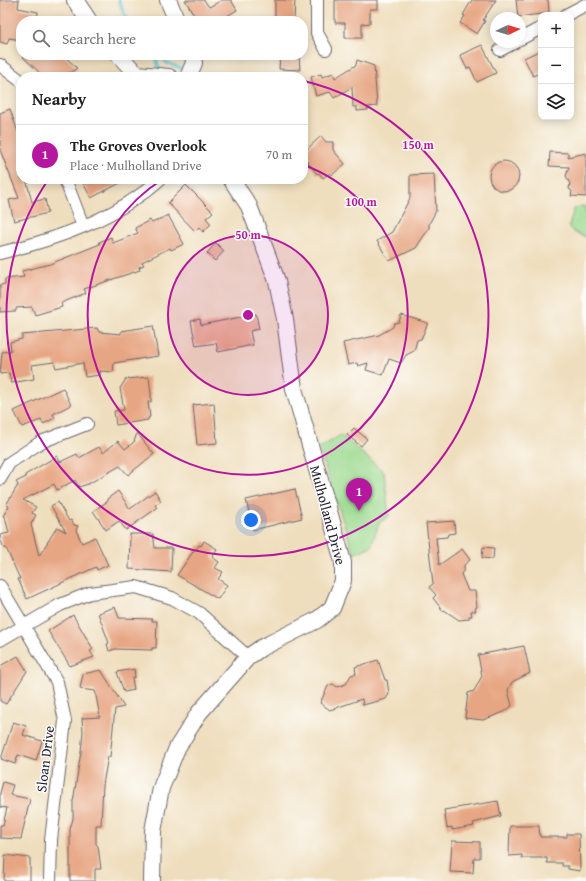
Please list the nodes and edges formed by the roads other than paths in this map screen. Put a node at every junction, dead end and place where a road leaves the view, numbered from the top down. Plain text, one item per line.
1 (75, 0) edge
2 (168, 0) edge
3 (317, 0) edge
4 (585, 4) edge
5 (571, 12) edge
6 (86, 16) edge
7 (175, 16) edge
8 (538, 30) edge
9 (526, 36) edge
10 (504, 48) edge
11 (326, 49) dead end
12 (500, 50) dead end
13 (124, 60) edge
14 (194, 60) edge
15 (0, 65) edge
16 (134, 72) edge
17 (190, 72) edge
18 (16, 77) edge
19 (67, 184) edge
20 (154, 184) edge
21 (234, 184) edge
22 (83, 226) junction
23 (0, 253) edge
24 (87, 424) dead end
25 (0, 479) edge
26 (0, 586) edge
27 (24, 625) junction
28 (0, 640) edge
29 (248, 657) junction
30 (50, 881) edge
31 (152, 881) edge

1 - 6 main road
2 - 7 main road
3 - 11 street
4 - 5 street
8 - 9 street
10 - 12 street
13 - 16 main road
14 - 17 main road
15 - 18 street
19 - 22 street
20 - 22 street
21 - 29 main road, Mulholland Drive
22 - 23 street
24 - 25 street
26 - 27 street, Sloan Drive
27 - 28 street
27 - 29 street
27 - 30 street, Sloan Drive
29 - 31 main road, Mulholland Drive

